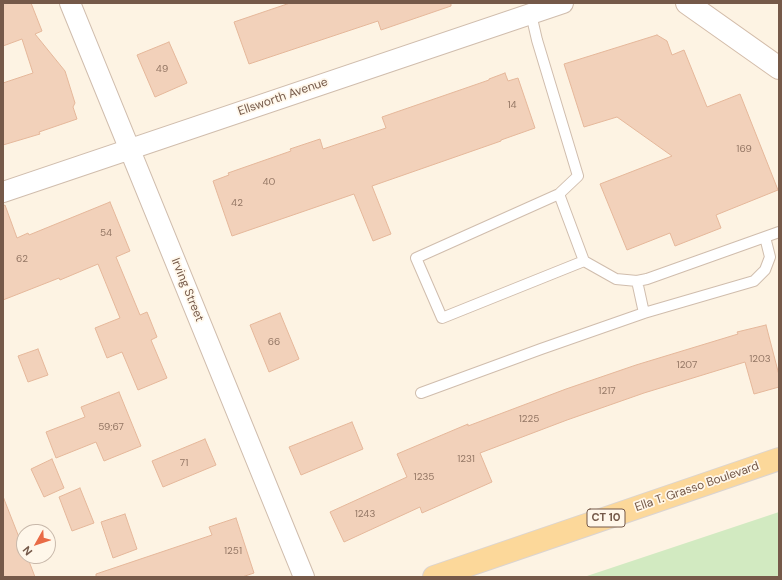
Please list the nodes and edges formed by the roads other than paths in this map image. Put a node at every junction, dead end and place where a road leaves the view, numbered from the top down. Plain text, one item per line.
1 (70, 3) edge
2 (563, 3) edge
3 (687, 3) edge
4 (531, 14) junction
5 (778, 65) edge
6 (129, 148) junction
7 (3, 192) edge
8 (559, 194) junction
9 (779, 232) edge
10 (765, 237) junction
11 (584, 260) junction
12 (637, 281) junction
13 (644, 314) junction
14 (421, 394) dead end
15 (779, 459) edge
16 (304, 577) edge
17 (434, 577) edge

1 - 6 street, Irving Street
2 - 4 street, Ellsworth Avenue
3 - 5 main road
4 - 6 street, Ellsworth Avenue
4 - 8 lane
6 - 7 street, Ellsworth Avenue
6 - 16 street, Irving Street
8 - 11 lane
8 - 11 lane
9 - 10 lane
10 - 12 lane
10 - 13 lane
11 - 12 lane
12 - 13 lane
13 - 14 lane
15 - 17 main road, Ella T. Grasso Boulevard / CT 10

